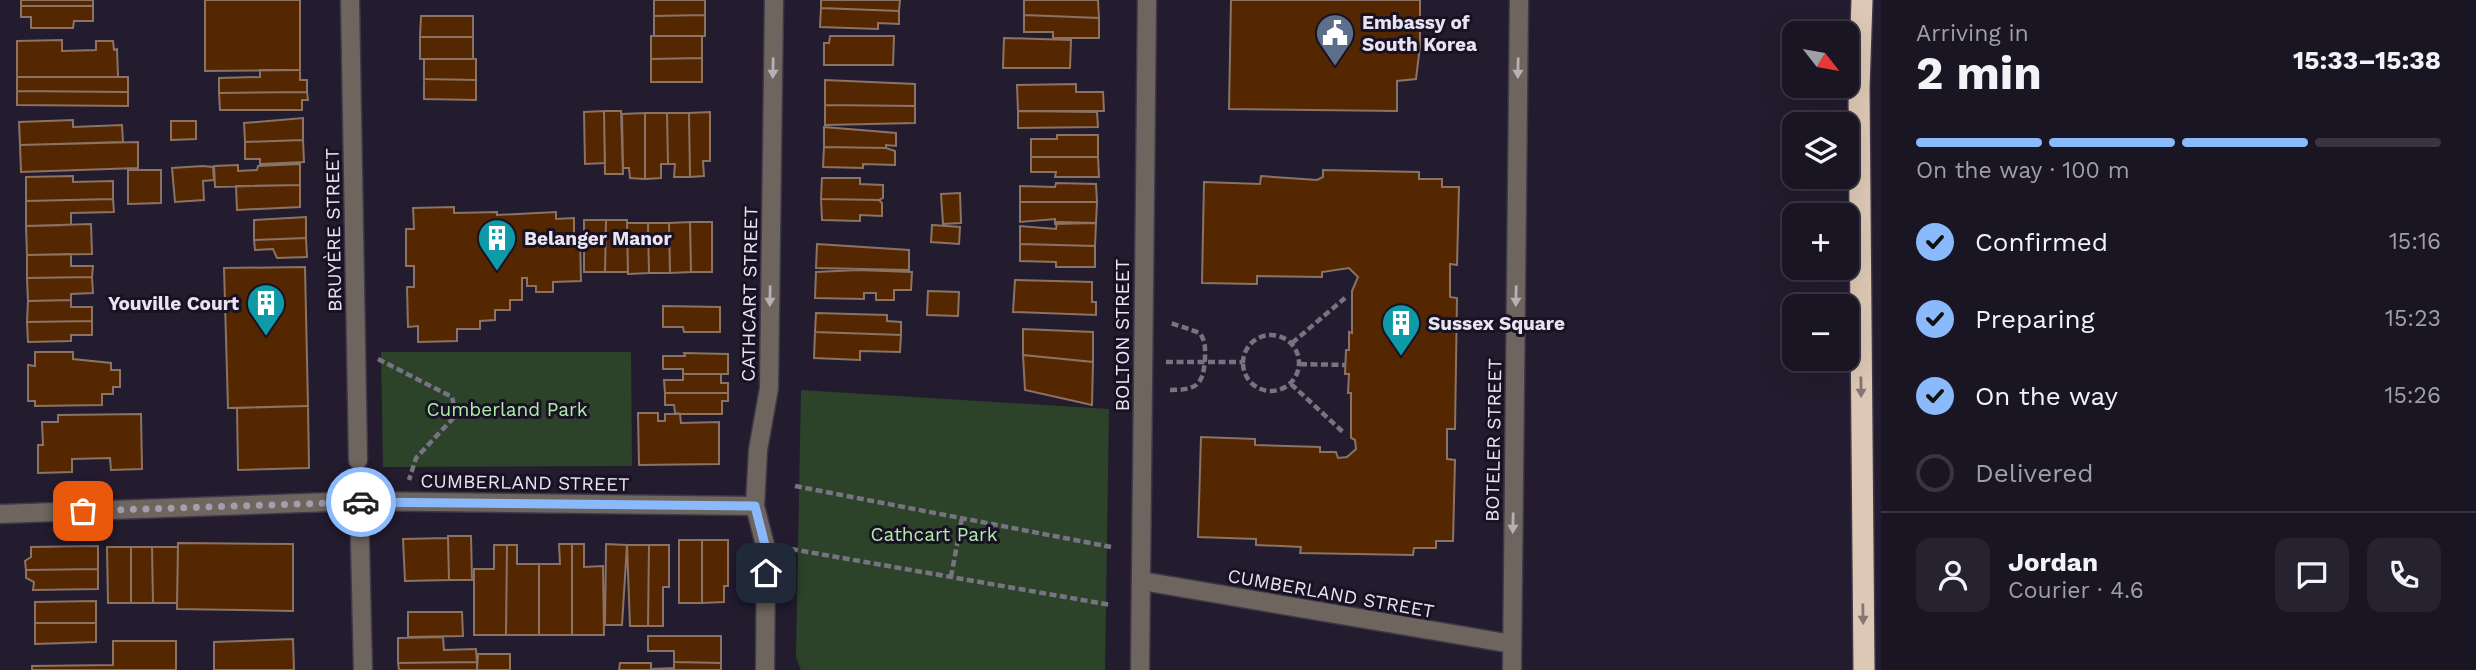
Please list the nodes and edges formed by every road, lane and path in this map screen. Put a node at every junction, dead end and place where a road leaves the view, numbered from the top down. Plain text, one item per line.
1 (350, 0) edge
2 (774, 0) edge
3 (1147, 0) edge
4 (1519, 0) edge
5 (1863, 0) edge
6 (1345, 298) dead end
7 (1171, 323) dead end
8 (1292, 343) junction
9 (356, 358) junction
10 (1143, 361) junction
11 (1205, 362) junction
12 (1242, 362) junction
13 (1300, 364) junction
14 (1346, 365) dead end
15 (1291, 384) junction
16 (1170, 390) dead end
17 (1344, 433) dead end
18 (358, 460) dead end
19 (795, 486) dead end
20 (359, 502) junction
21 (409, 502) junction
22 (755, 506) junction
23 (0, 513) edge
24 (962, 518) junction
25 (1111, 547) dead end
26 (791, 549) dead end
27 (951, 577) junction
28 (1142, 581) junction
29 (1111, 605) dead end
30 (1512, 644) junction
31 (363, 670) edge
32 (765, 670) edge
33 (1140, 670) edge
34 (1512, 670) edge
35 (1864, 670) edge

1 - 9 street, BRUYÈRE STREET
2 -> 22 street, CATHCART STREET
3 - 10 street, BOLTON STREET
4 -> 30 street, BOTELER STREET
5 -> 35 highway
6 - 8 path
7 - 11 path
8 - 12 path
8 - 13 path
9 - 18 street, BRUYÈRE STREET
9 - 21 path
10 - 11 path
10 - 28 street, BOLTON STREET
11 - 12 path
11 - 16 path
12 - 15 path
13 - 14 path
13 - 15 path
15 - 17 path
19 - 24 path
20 - 21 street, CUMBERLAND STREET
20 - 23 street, CUMBERLAND STREET
20 - 31 street
21 - 22 street, CUMBERLAND STREET
22 - 32 street, CATHCART STREET
24 - 25 path
24 - 27 path
26 - 27 path
27 - 29 path
28 - 30 street, CUMBERLAND STREET
28 - 33 street, BOLTON STREET
30 - 34 street, BOTELER STREET

